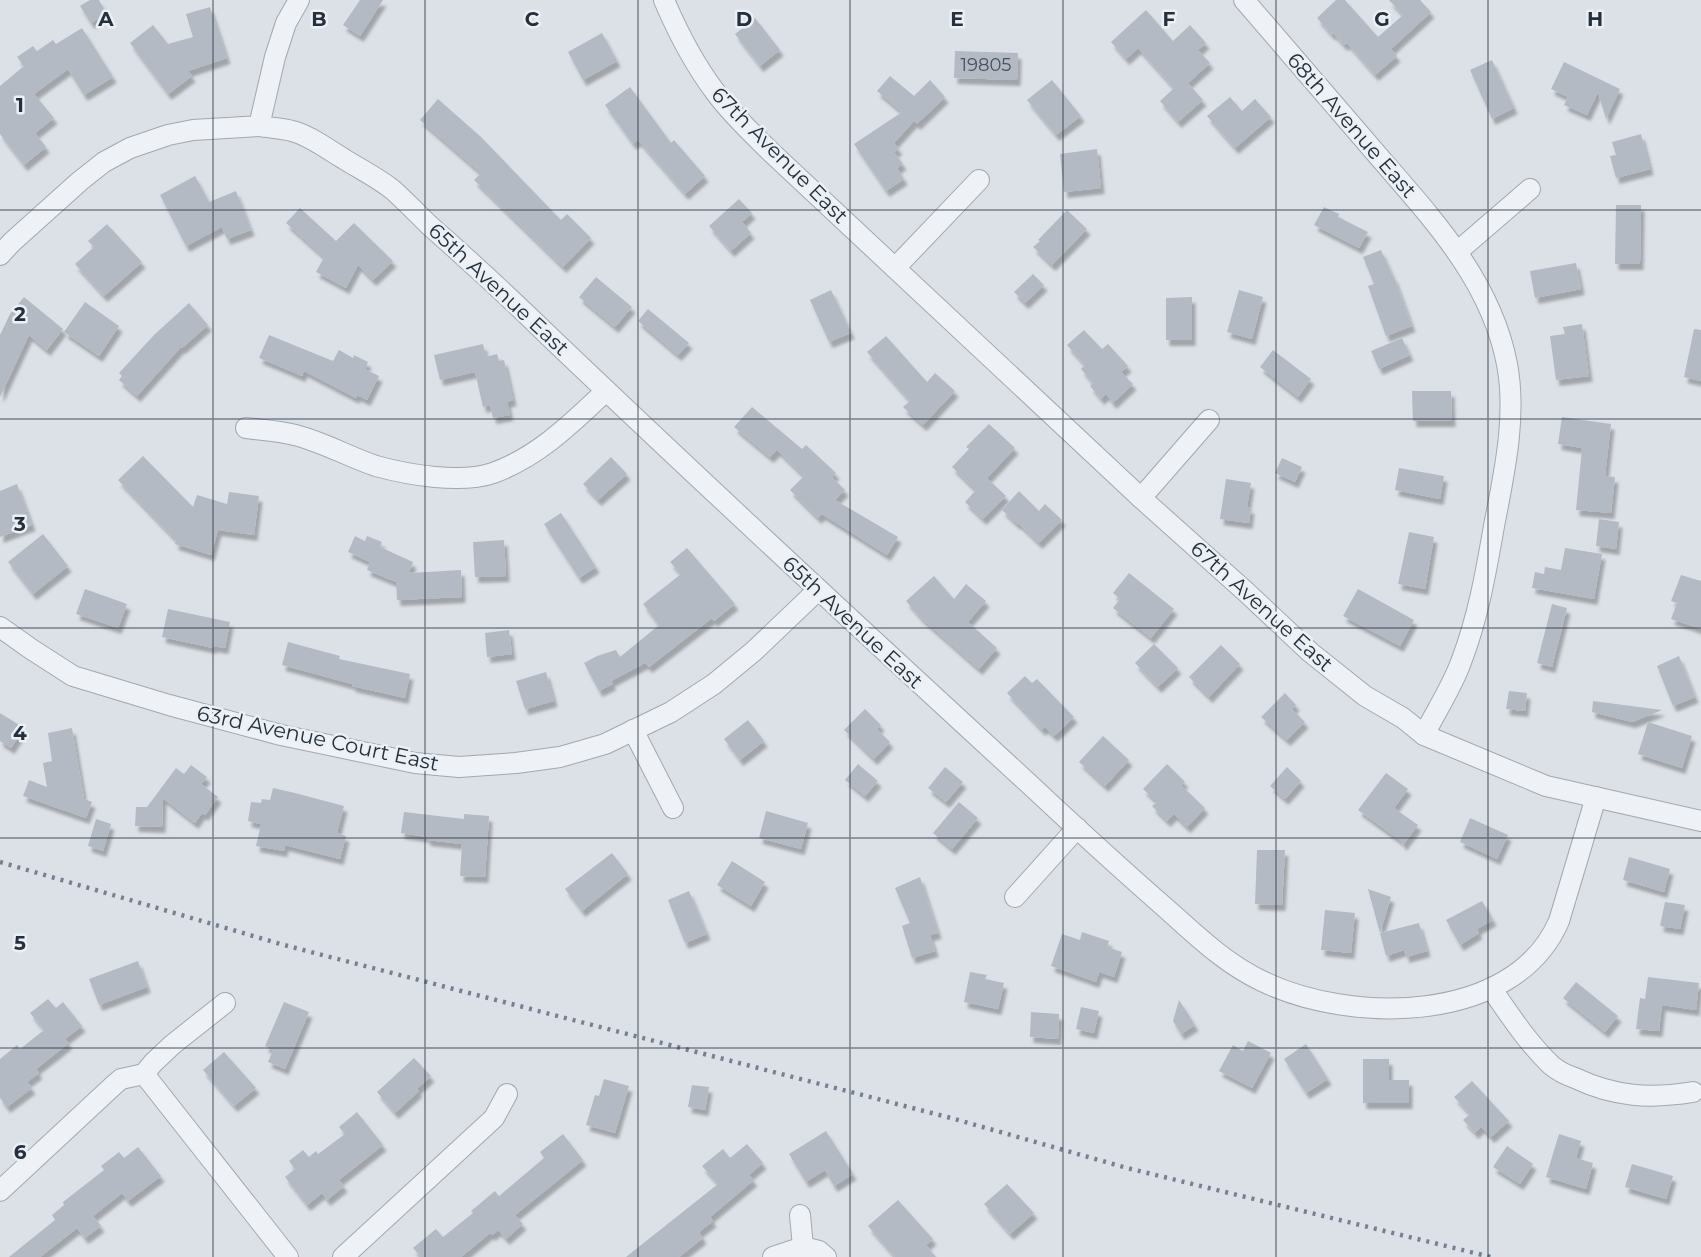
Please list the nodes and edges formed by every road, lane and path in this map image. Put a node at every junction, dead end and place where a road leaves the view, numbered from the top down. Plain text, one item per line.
1 (299, 0) edge
2 (664, 0) edge
3 (1244, 0) edge
4 (259, 126) junction
5 (979, 180) dead end
6 (1530, 189) dead end
7 (1457, 252) junction
8 (0, 255) edge
9 (895, 268) junction
10 (606, 391) junction
11 (1209, 420) dead end
12 (246, 428) dead end
13 (1141, 498) junction
14 (818, 590) junction
15 (0, 627) edge
16 (633, 730) junction
17 (1424, 735) junction
18 (1596, 797) junction
19 (673, 808) dead end
20 (1701, 821) edge
21 (1077, 828) junction
22 (1015, 897) dead end
23 (1491, 988) junction
24 (225, 1003) dead end
25 (144, 1074) junction
26 (1693, 1092) dead end
27 (507, 1094) dead end
28 (0, 1191) edge
29 (800, 1215) dead end
30 (803, 1247) junction
31 (288, 1257) edge
32 (343, 1257) edge
33 (773, 1257) edge
34 (826, 1257) edge

1 - 4 street
2 - 9 street, 67th Avenue East
3 - 7 street, 68th Avenue East
4 - 8 street, 65th Avenue East
4 - 10 street, 65th Avenue East
5 - 9 street
6 - 7 street
7 - 17 street, 68th Avenue East
9 - 13 street, 67th Avenue East
10 - 12 street
10 - 14 street, 65th Avenue East
11 - 13 street
13 - 17 street, 67th Avenue East
14 - 16 street, 63rd Avenue Court East
14 - 21 street, 65th Avenue East
15 - 16 street, 63rd Avenue Court East
16 - 19 street
17 - 18 street, 67th Avenue East
18 - 20 street, 67th Avenue East
18 - 23 street, 65th Avenue East
21 - 22 street
21 - 23 street, 65th Avenue East
23 - 26 street
24 - 25 street
25 - 28 street
25 - 31 street
27 - 32 street
29 - 30 street
30 - 33 street
30 - 34 street

